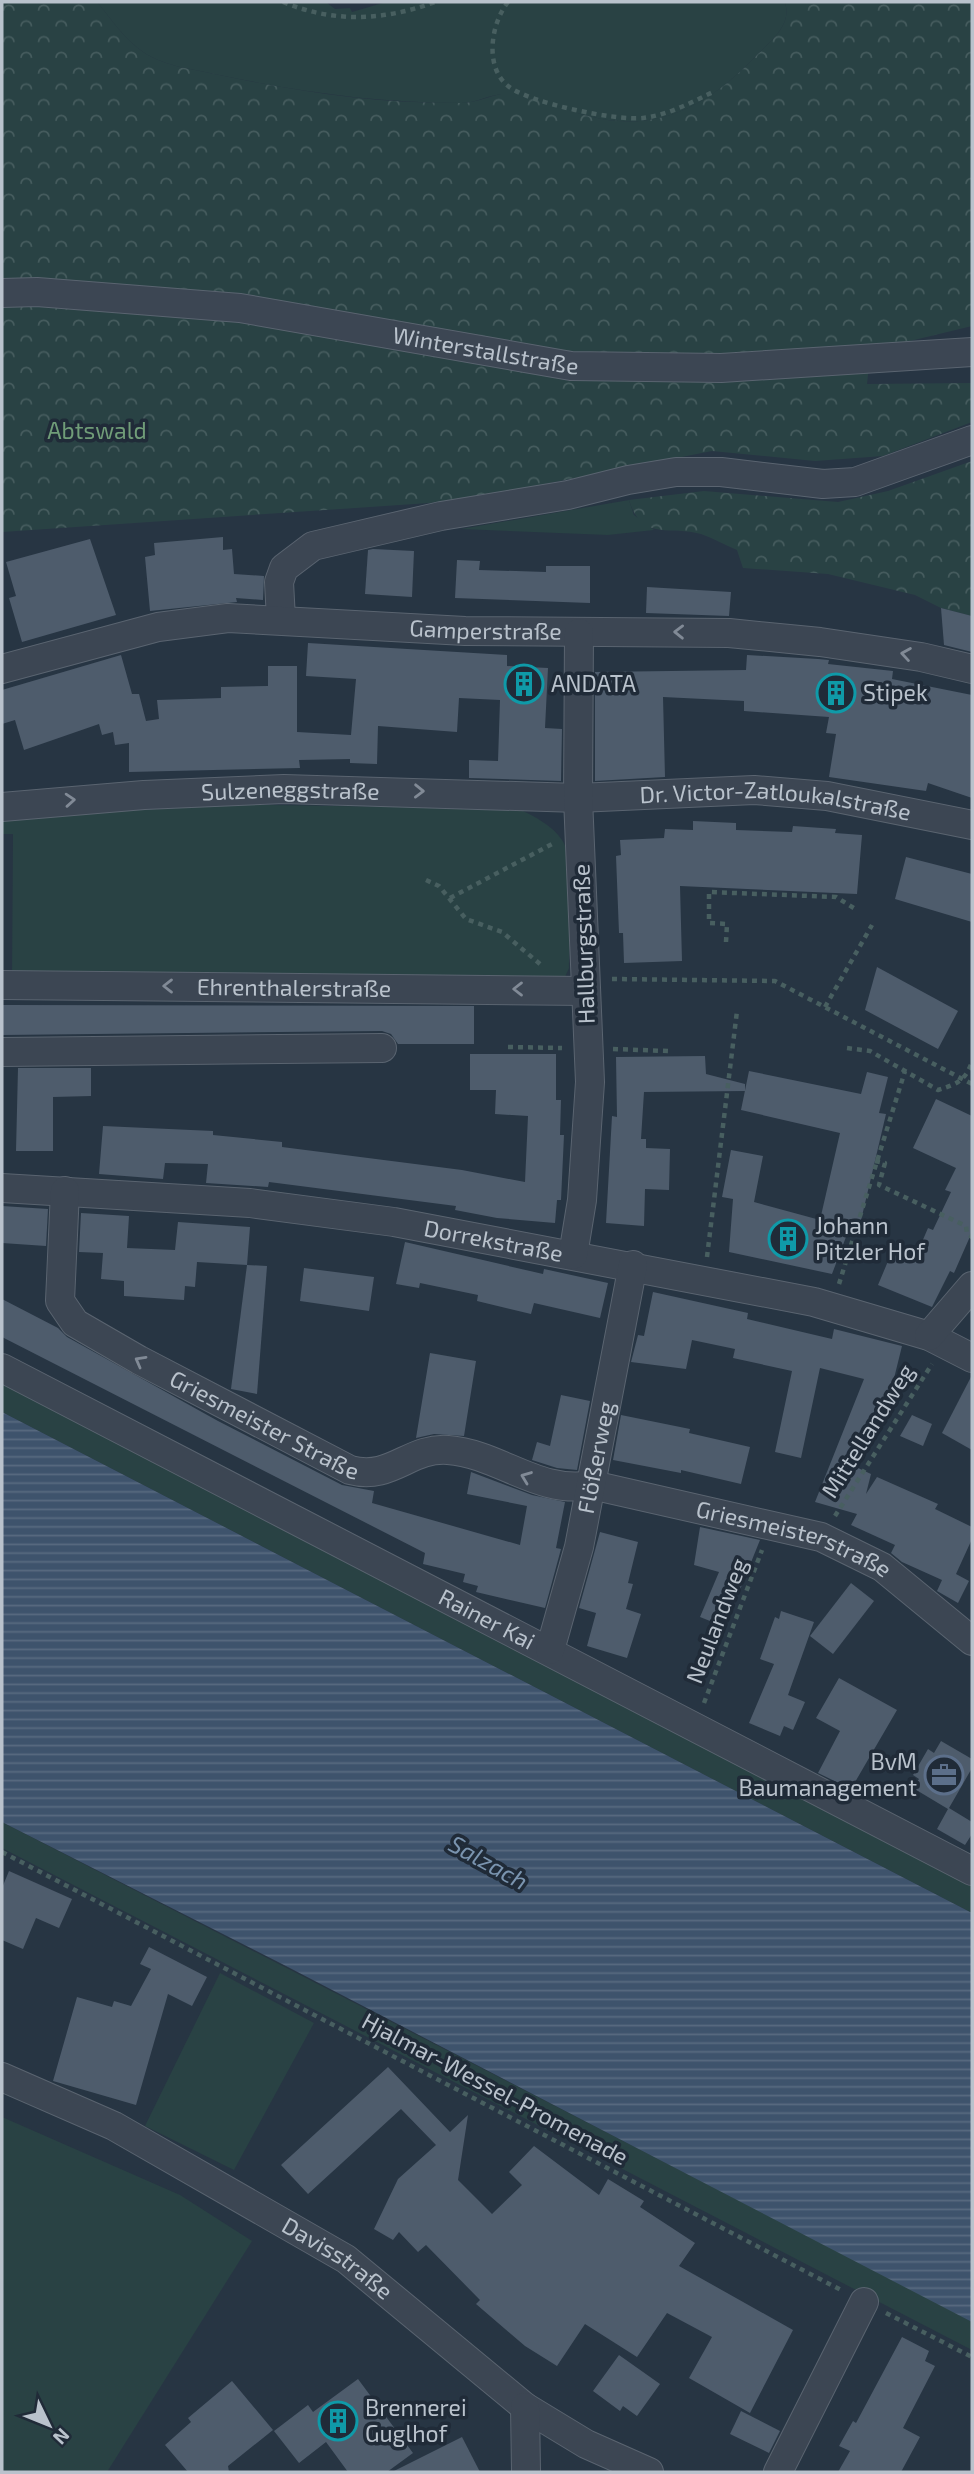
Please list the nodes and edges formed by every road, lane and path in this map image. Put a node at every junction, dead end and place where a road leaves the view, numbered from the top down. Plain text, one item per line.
1 (283, 2) edge
2 (435, 2) edge
3 (508, 2) edge
4 (713, 92) dead end
5 (2, 293) edge
6 (972, 352) edge
7 (972, 440) edge
8 (281, 619) junction
9 (579, 633) junction
10 (972, 668) edge
11 (2, 669) edge
12 (578, 798) junction
13 (2, 807) edge
14 (972, 825) edge
15 (580, 835) junction
16 (426, 880) dead end
17 (450, 898) junction
18 (857, 910) dead end
19 (872, 925) dead end
20 (726, 942) dead end
21 (548, 970) dead end
22 (2, 985) edge
23 (599, 985) junction
24 (825, 1007) junction
25 (737, 1011) dead end
26 (382, 1048) dead end
27 (847, 1048) dead end
28 (2, 1052) edge
29 (972, 1062) edge
30 (905, 1071) junction
31 (963, 1079) junction
32 (972, 1084) edge
33 (876, 1161) junction
34 (2, 1188) edge
35 (65, 1191) junction
36 (972, 1237) edge
37 (573, 1255) junction
38 (633, 1265) junction
39 (704, 1279) junction
40 (972, 1286) edge
41 (832, 1307) junction
42 (937, 1339) junction
43 (972, 1357) edge
44 (2, 1368) edge
45 (592, 1485) junction
46 (771, 1527) junction
47 (821, 1537) junction
48 (972, 1641) edge
49 (550, 1650) junction
50 (694, 1727) junction
51 (2, 1852) edge
52 (972, 1871) edge
53 (2, 2077) edge
54 (864, 2302) junction
55 (972, 2357) edge
56 (525, 2407) junction
57 (526, 2472) edge
58 (649, 2472) edge
59 (778, 2472) edge

1 - 2 path
3 - 4 path
5 - 6 street, Winterstallstraße
7 - 8 street
8 - 9 street, Gamperstraße
8 - 11 street, Gamperstraße
10 -> 9 street, Gamperstraße
9 - 12 street, Hallburgstraße
13 -> 12 street, Sulzeneggstraße
12 - 14 street, Dr. Victor-Zatloukalstraße
12 - 15 street, Hallburgstraße
15 - 17 path
15 - 23 street, Hallburgstraße
16 - 17 path
17 - 21 path
18 - 20 path
19 - 24 path
23 -> 22 street, Ehrenthalerstraße
23 - 24 path
23 - 37 street, Hallburgstraße
24 - 31 path
25 - 39 path
26 - 28 street
27 - 30 path
29 - 31 path
30 - 31 path
30 - 33 path
31 - 32 path
33 - 36 path
33 - 41 path
34 - 35 street, Dorrekstraße
35 - 37 street, Dorrekstraße
45 -> 35 street, Griesmeister Straße
37 - 38 street, Dorrekstraße
38 - 39 street, Dorrekstraße
38 - 45 street, Flößerweg
39 - 41 street, Dorrekstraße
40 - 42 street
41 - 42 street, Dorrekstraße
42 - 43 street, Dorrekstraße
42 - 47 path, Mittellandweg
44 - 49 street, Rainer Kai
45 - 46 street, Griesmeisterstraße
45 - 49 street, Flößerweg
46 - 47 street, Griesmeisterstraße
46 - 50 path, Neulandweg
47 - 48 street, Griesmeisterstraße
49 - 50 street, Rainer Kai
50 - 52 street, Rainer Kai
51 - 54 path, Hjalmar-Wessel-Promenade
53 - 56 street, Davisstraße
54 - 55 path, Hjalmar-Wessel-Promenade
54 - 59 street
56 - 57 street
56 - 58 street, Davisstraße

